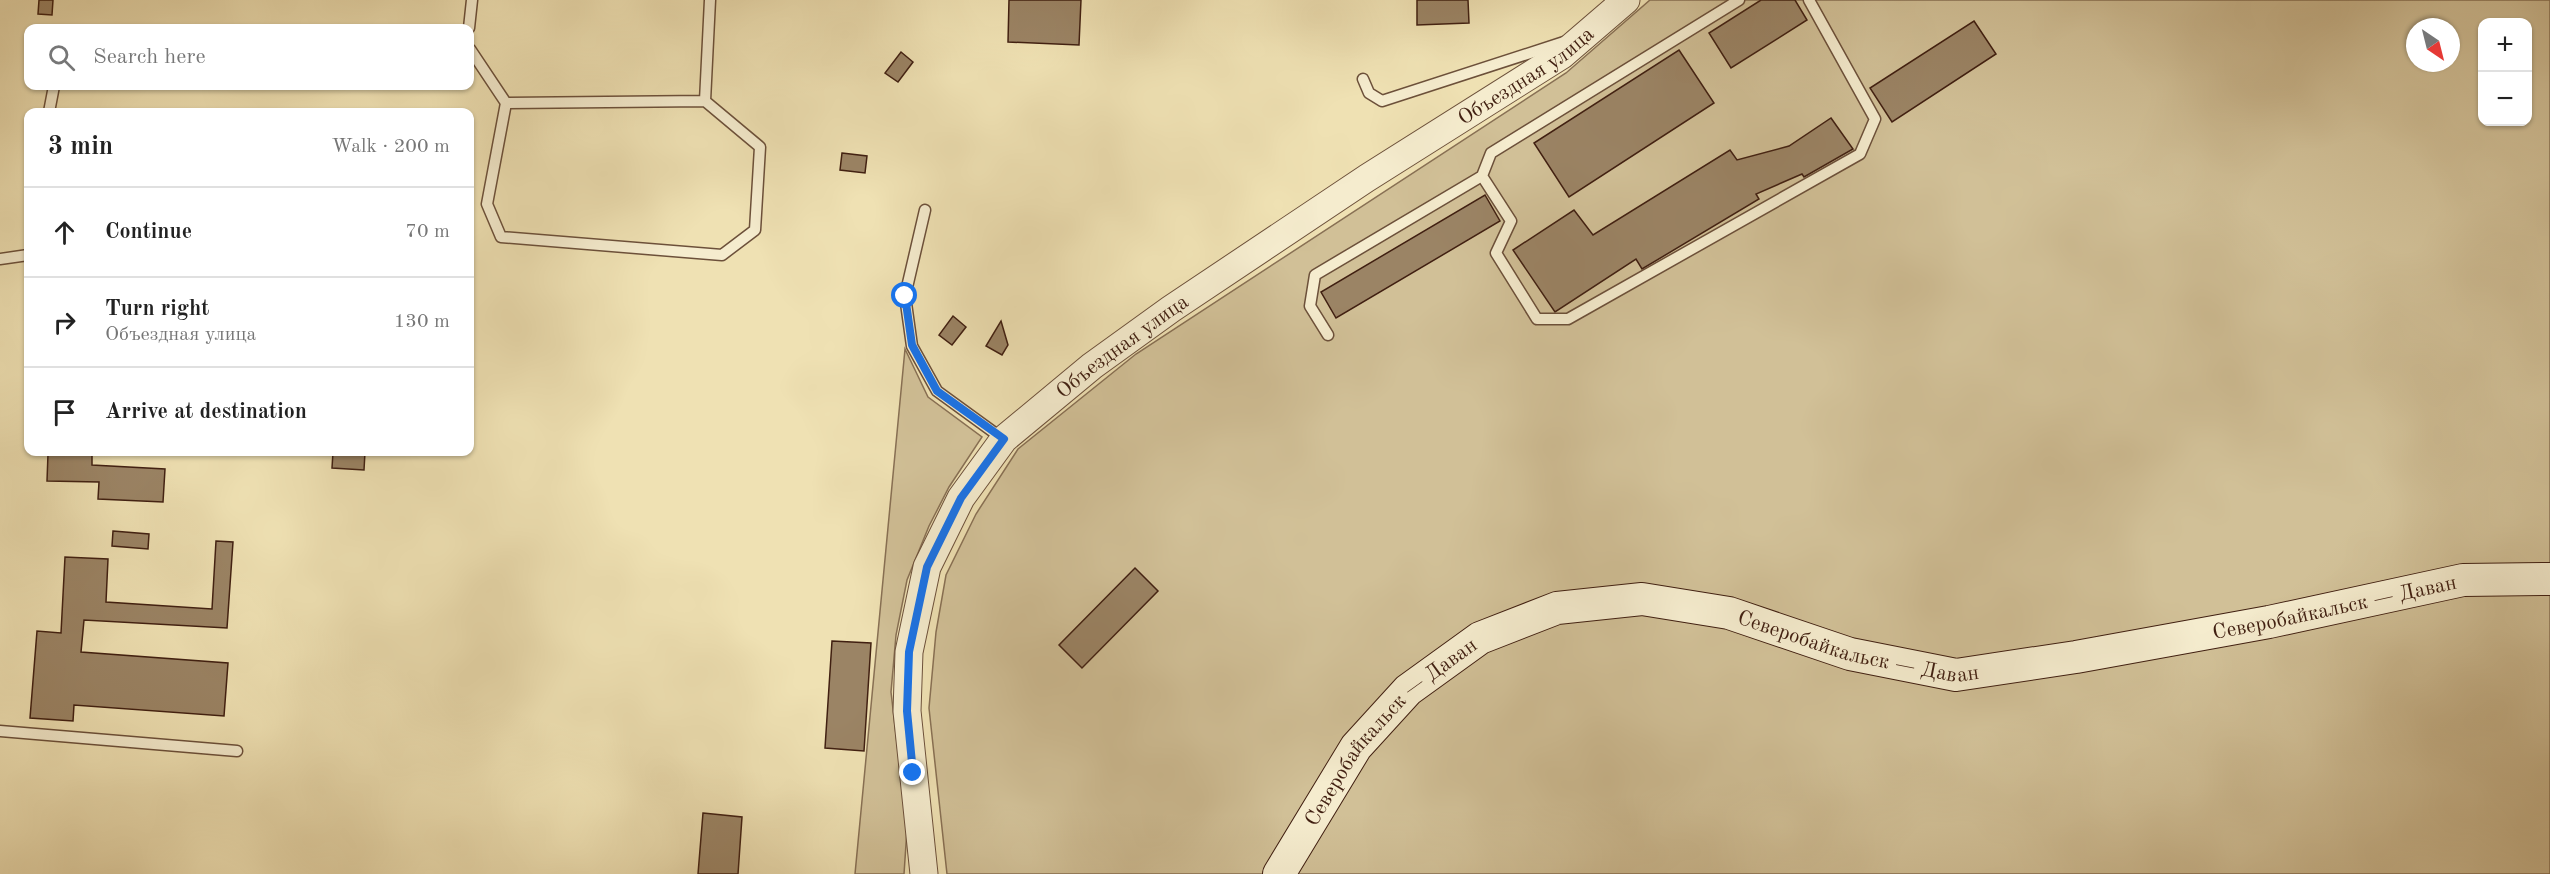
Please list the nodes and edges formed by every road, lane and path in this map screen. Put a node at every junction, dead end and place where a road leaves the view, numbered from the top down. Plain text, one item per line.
1 (472, 0) edge
2 (710, 0) edge
3 (1626, 0) edge
4 (1739, 0) edge
5 (1809, 0) edge
6 (469, 24) edge
7 (1584, 36) junction
8 (474, 55) edge
9 (1363, 79) dead end
10 (53, 90) edge
11 (705, 101) junction
12 (506, 103) junction
13 (50, 108) edge
14 (1482, 176) junction
15 (925, 210) dead end
16 (24, 256) edge
17 (0, 259) edge
18 (1328, 334) dead end
19 (1004, 439) junction
20 (2550, 579) edge
21 (0, 731) edge
22 (237, 751) dead end
23 (924, 874) edge
24 (1279, 874) edge

1 - 6 lane
2 - 11 lane
3 - 7 street, Объездная улица
4 - 14 lane
5 - 14 lane
7 - 9 lane
7 - 19 street, Объездная улица
8 - 12 lane
10 - 13 lane
11 - 12 lane
11 - 12 lane
14 - 18 lane
15 - 19 lane
16 - 17 lane
19 - 23 street, Объездная улица
20 - 24 main road, Северобайкальск — Даван
21 - 22 lane

